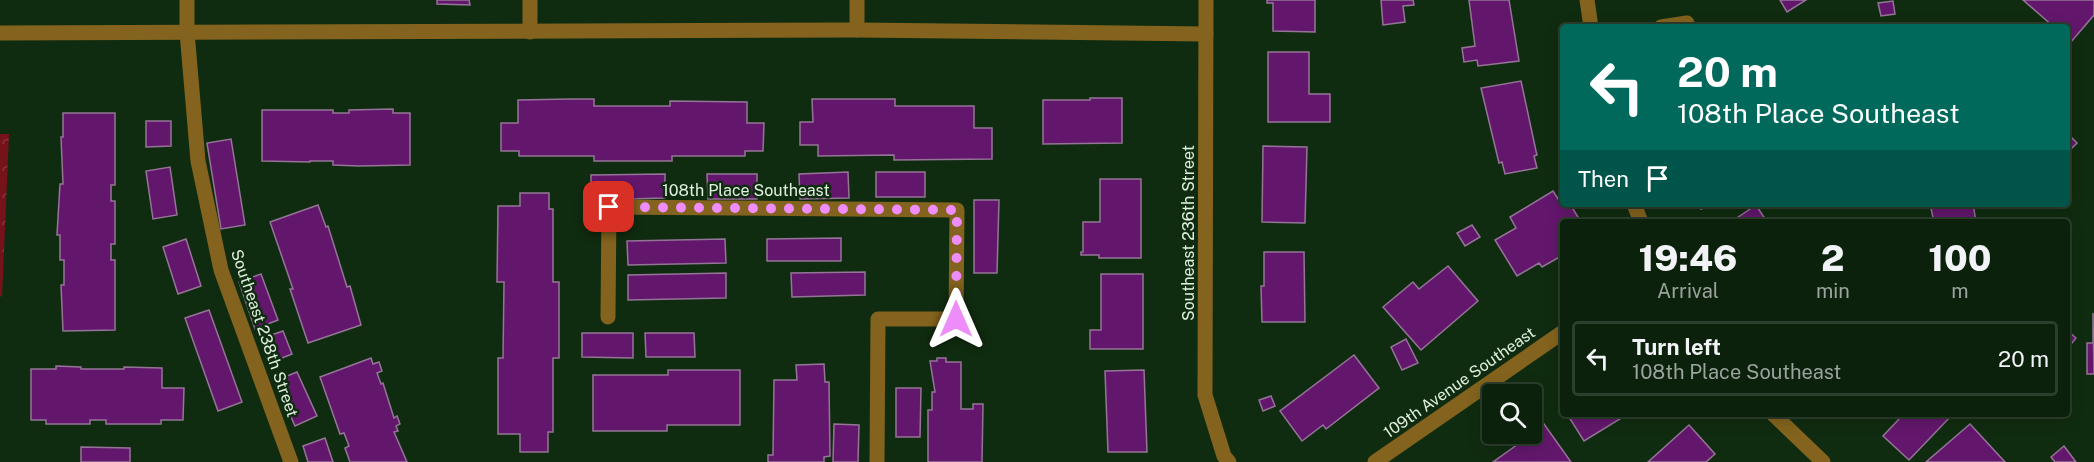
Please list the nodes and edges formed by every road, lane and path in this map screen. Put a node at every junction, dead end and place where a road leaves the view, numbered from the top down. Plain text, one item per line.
1 (187, 0) edge
2 (530, 0) edge
3 (857, 0) edge
4 (1206, 0) edge
5 (1587, 0) edge
6 (1687, 23) dead end
7 (1591, 24) edge
8 (1680, 24) edge
9 (857, 30) junction
10 (187, 32) junction
11 (530, 32) junction
12 (0, 33) edge
13 (1206, 34) junction
14 (608, 318) dead end
15 (1560, 334) edge
16 (1776, 417) edge
17 (291, 462) edge
18 (877, 462) edge
19 (1229, 462) edge
20 (1375, 462) edge
21 (1823, 462) edge

1 - 10 street, Southeast 238th Street
2 - 11 street
3 - 9 street
4 - 13 street, Southeast 236th Street
5 - 7 street
6 - 8 street
9 - 11 street
9 - 13 street
10 - 11 street
10 - 12 street
10 - 17 street, Southeast 238th Street
13 - 19 street, Southeast 236th Street
14 - 18 street, 108th Place Southeast
15 - 20 street, 109th Avenue Southeast
16 - 21 street

